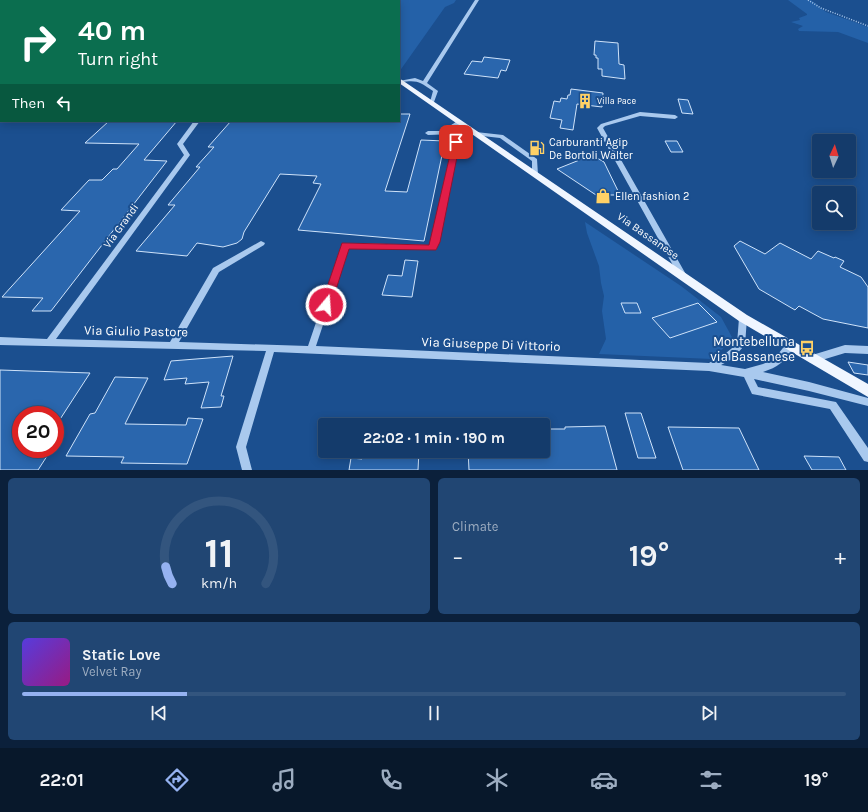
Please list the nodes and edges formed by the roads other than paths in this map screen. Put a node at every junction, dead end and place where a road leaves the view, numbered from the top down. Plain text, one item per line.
1 (477, 0) edge
2 (400, 80) edge
3 (424, 83) junction
4 (432, 102) junction
5 (675, 118) dead end
6 (196, 122) edge
7 (459, 122) junction
8 (458, 132) junction
9 (428, 133) dead end
10 (261, 243) dead end
11 (684, 278) junction
12 (743, 318) junction
13 (0, 341) edge
14 (49, 342) junction
15 (173, 345) junction
16 (790, 346) junction
17 (271, 348) junction
18 (311, 350) junction
19 (868, 350) edge
20 (811, 359) junction
21 (709, 367) junction
22 (747, 372) junction
23 (868, 391) edge
24 (868, 402) edge
25 (868, 457) edge
26 (247, 470) edge

1 - 3 street
2 - 3 street
2 - 4 main road, Via Bassanese
3 - 4 street
4 - 7 main road, Via Bassanese
5 - 11 street
6 - 14 street, Via Grandi
7 - 8 street
7 - 11 main road, Via Bassanese
8 - 9 street
8 - 18 street
10 - 15 street
11 - 12 main road, Via Bassanese
12 - 16 main road, Via Bassanese
12 - 21 street
13 - 14 street, Via Giulio Pastore
14 - 15 street, Via Giulio Pastore
15 - 17 street, Via Giulio Pastore
16 - 20 main road, Via Bassanese
16 - 22 street, Via Giuseppe Di Vittorio
17 - 18 street, Via Giuseppe Di Vittorio
17 - 26 street
18 - 21 street, Via Giuseppe Di Vittorio
19 - 20 street
20 - 23 main road, Via Bassanese
21 - 22 street, Via Giuseppe Di Vittorio
22 - 24 street, Via Giuseppe Di Vittorio
22 - 25 street

